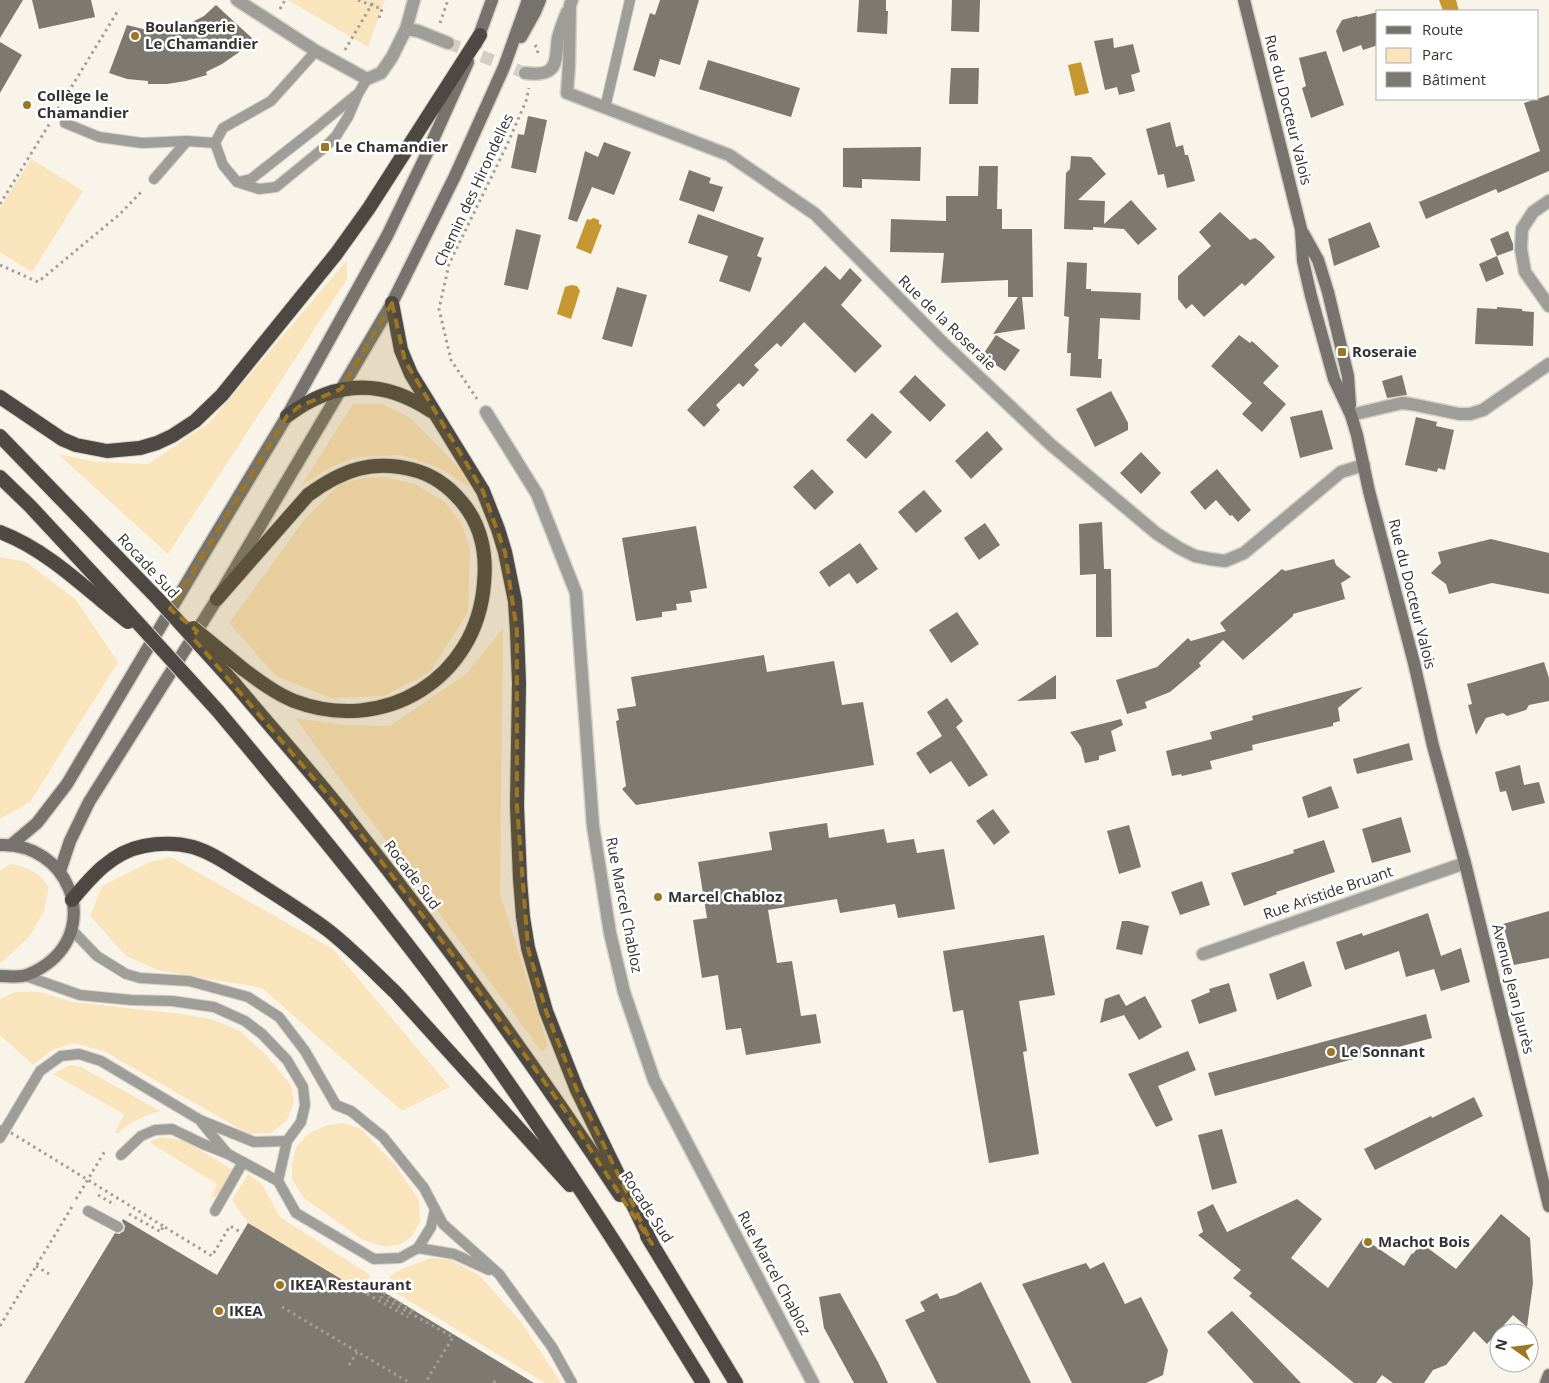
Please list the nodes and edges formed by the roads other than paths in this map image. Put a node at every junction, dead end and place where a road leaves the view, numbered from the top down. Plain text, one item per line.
1 (237, 0) edge
2 (414, 0) edge
3 (492, 0) edge
4 (528, 0) edge
5 (540, 0) edge
6 (630, 0) edge
7 (1244, 0) edge
8 (571, 2) edge
9 (406, 29) junction
10 (480, 35) junction
11 (448, 43) tunnel mouth
12 (316, 50) junction
13 (504, 67) junction
14 (367, 79) junction
15 (527, 79) road end
16 (358, 94) junction
17 (605, 108) junction
18 (66, 123) dead end
19 (187, 141) junction
20 (215, 143) junction
21 (154, 179) road end
22 (237, 182) junction
23 (1549, 201) edge
24 (392, 303) junction
25 (1549, 306) edge
26 (1549, 364) edge
27 (341, 389) junction
28 (0, 397) edge
29 (486, 412) road end
30 (436, 414) junction
31 (1351, 415) junction
32 (287, 416) junction
33 (0, 436) edge
34 (1364, 465) junction
35 (0, 477) edge
36 (0, 532) edge
37 (105, 595) junction
38 (158, 599) junction
39 (217, 599) junction
40 (1443, 780) joint
41 (5, 845) edge
42 (1465, 863) junction
43 (60, 871) junction
44 (72, 900) junction
45 (71, 930) junction
46 (1203, 954) dead end
47 (0, 976) edge
48 (23, 976) junction
49 (200, 1120) junction
50 (0, 1138) edge
51 (287, 1141) junction
52 (228, 1154) junction
53 (121, 1155) dead end
54 (243, 1162) junction
55 (278, 1181) junction
56 (1549, 1206) edge
57 (434, 1209) junction
58 (88, 1211) dead end
59 (215, 1211) dead end
60 (601, 1220) junction
61 (118, 1227) dead end
62 (652, 1244) junction
63 (418, 1248) junction
64 (498, 1274) junction
65 (1549, 1375) edge
66 (572, 1383) edge
67 (702, 1383) edge
68 (736, 1383) edge
69 (813, 1383) edge
70 (1546, 1383) edge

1 - 12 street
2 - 9 street
3 - 10 main road
4 - 13 main road
5 - 13 main road
6 - 17 lane
7 - 31 main road, Rue du Docteur Valois
8 - 15 street
8 - 17 street, Rue de la Roseraie
9 - 11 street
9 - 14 street
10 - 28 highway
10 - 32 main road
12 - 14 street
12 - 20 lane
13 - 24 main road
14 - 16 lane
16 - 22 lane
16 - 22 lane
17 - 34 street, Rue de la Roseraie
18 - 19 lane
19 - 20 lane
19 - 21 lane
20 - 22 lane
23 - 25 street
24 - 27 main road
24 - 30 highway
26 - 31 street
27 - 30 highway
27 - 32 highway
27 - 39 main road
29 - 69 street, Rue Marcel Chabloz
30 - 62 highway
31 - 34 main road, Rue du Docteur Valois
32 - 41 main road
33 - 38 highway, Rocade Sud
34 - 40 main road, Rue du Docteur Valois
35 - 37 highway
36 - 37 highway
37 - 60 highway, bridge
38 - 39 highway, bridge
38 - 62 highway, Rocade Sud, bridge
39 - 43 main road
40 - 42 main road, Avenue Jean Jaurès
41 - 43 main road
42 - 46 street, Rue Aristide Bruant
42 - 56 main road, Avenue Jean Jaurès
43 - 44 main road
44 - 45 main road
44 - 60 highway
45 - 48 main road
45 - 57 lane
47 - 48 main road
48 - 51 lane
49 - 50 lane
49 - 51 lane
49 - 52 lane
51 - 55 lane
52 - 53 lane
52 - 54 lane
54 - 55 lane
54 - 59 lane
55 - 63 lane
57 - 63 lane
57 - 64 lane
58 - 61 lane
60 - 67 highway
62 - 68 highway, Rocade Sud
63 - 64 lane
64 - 66 lane
65 - 70 main road

